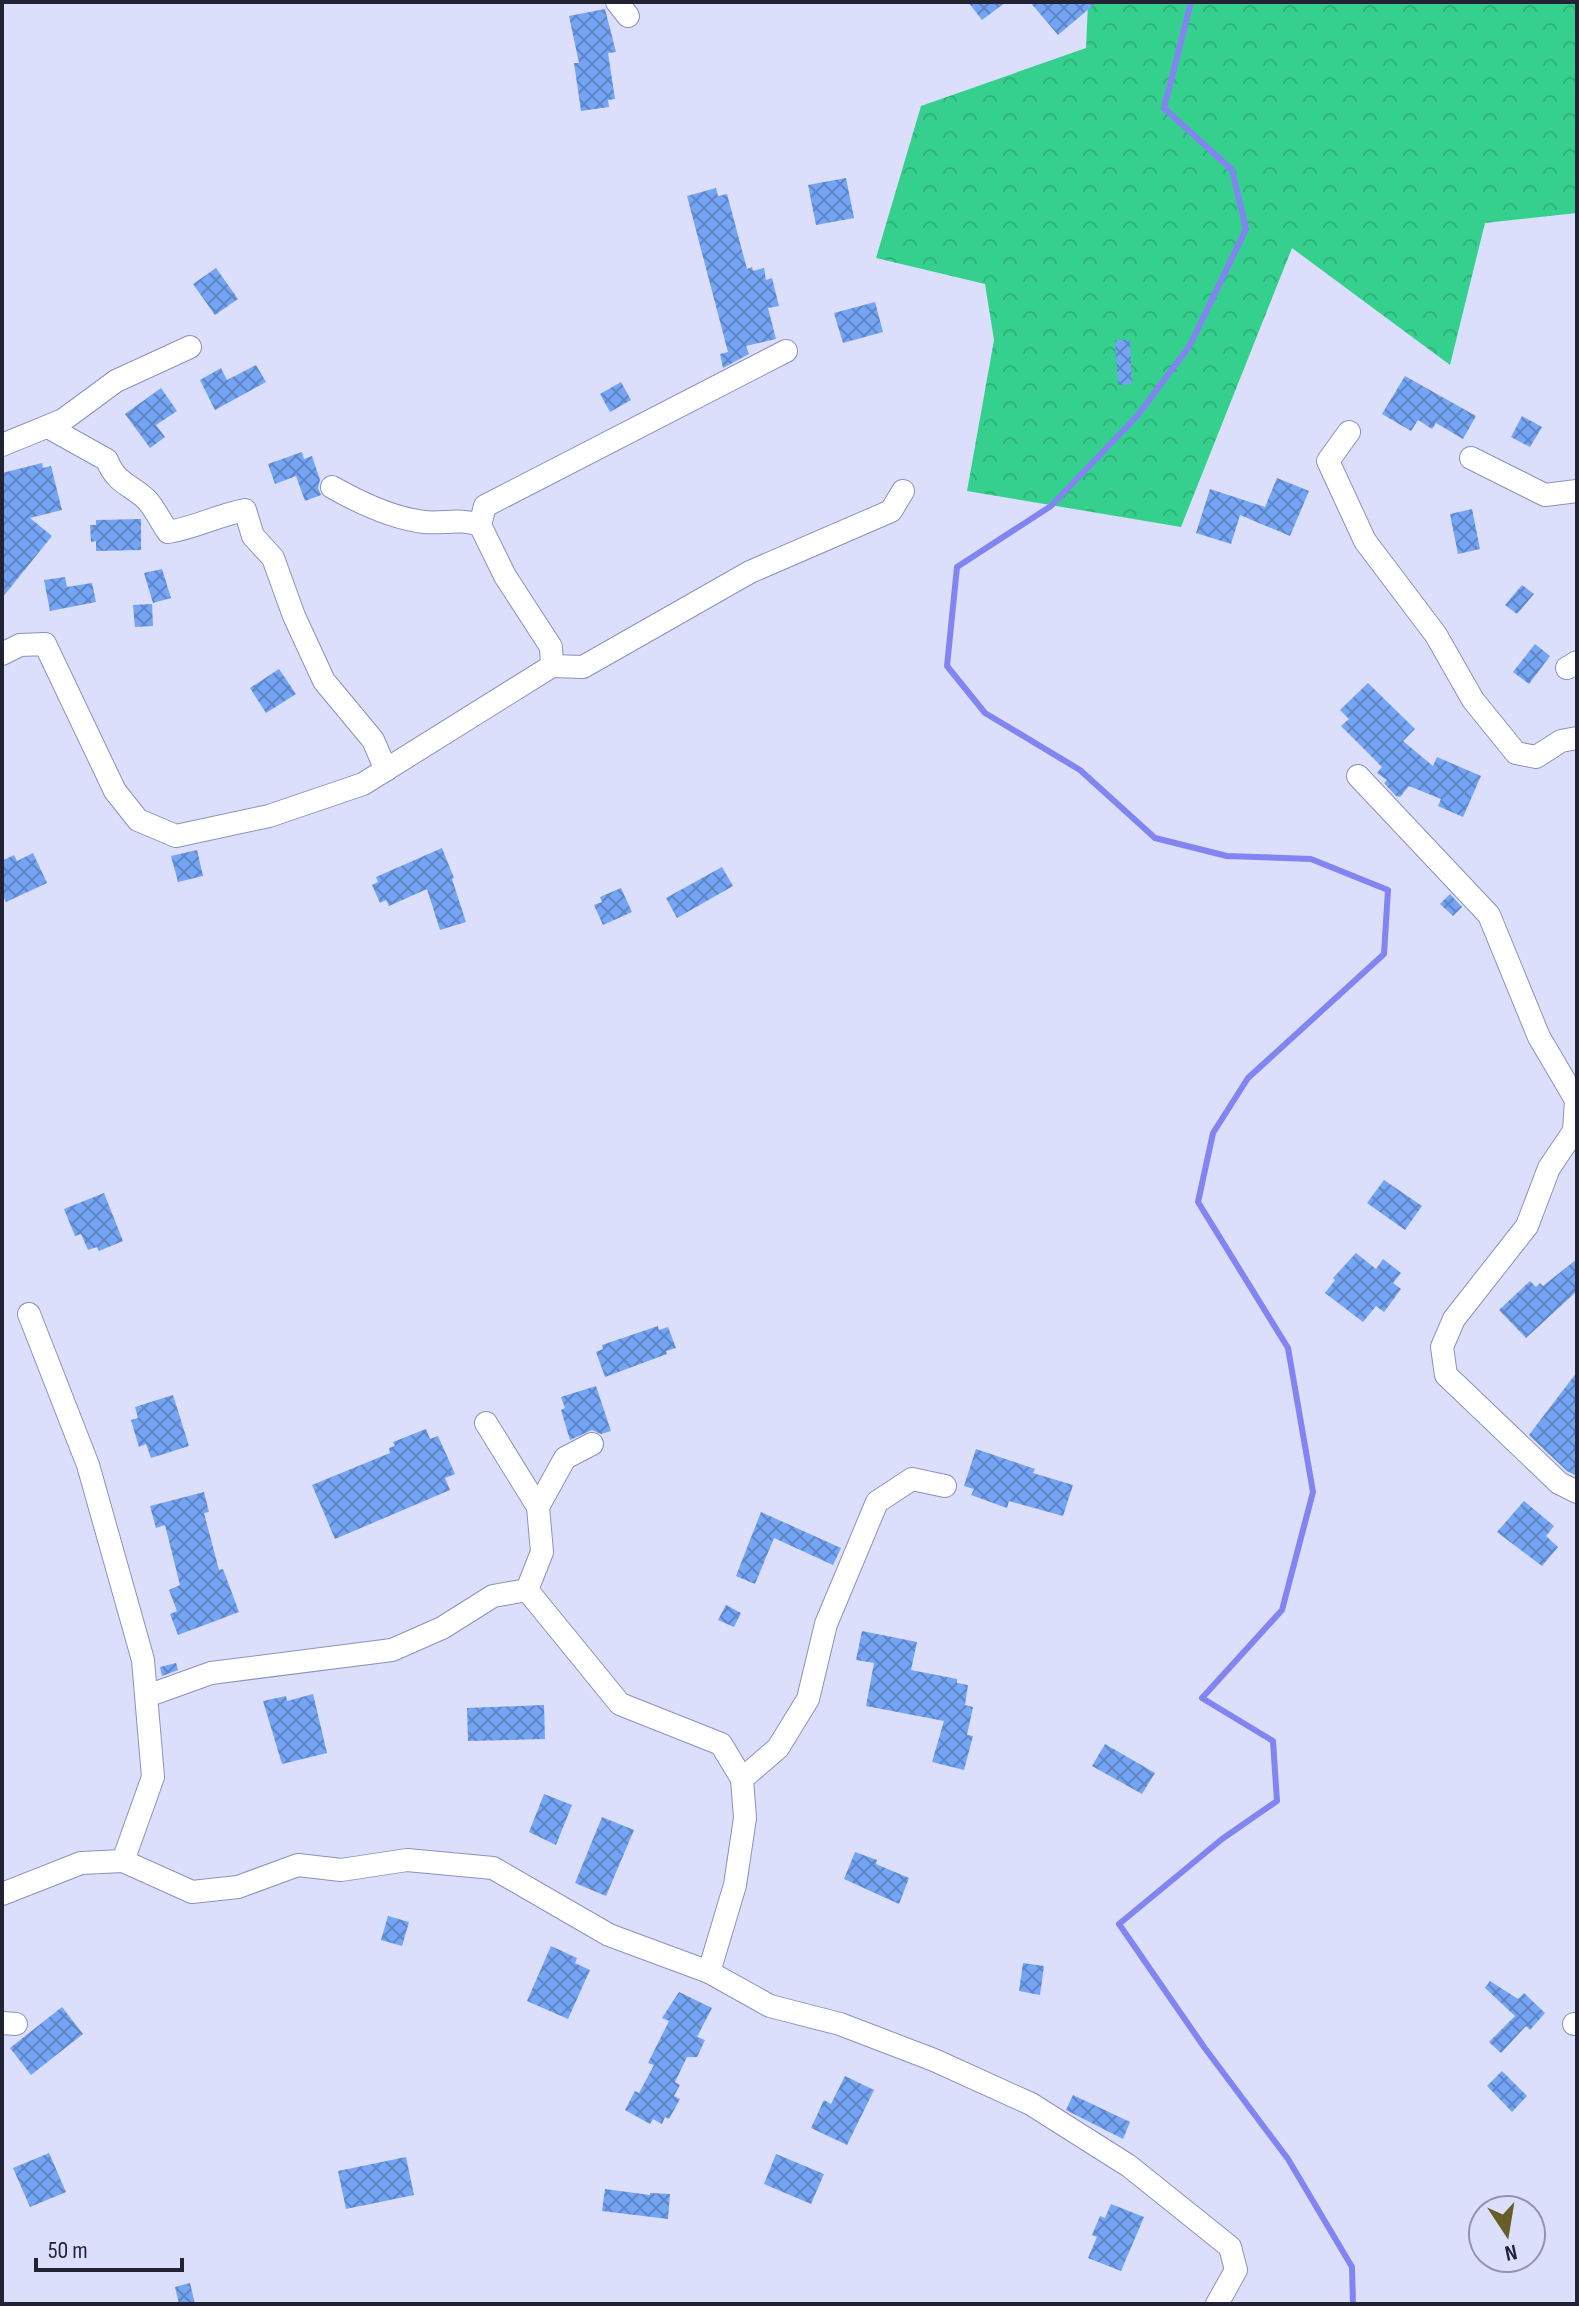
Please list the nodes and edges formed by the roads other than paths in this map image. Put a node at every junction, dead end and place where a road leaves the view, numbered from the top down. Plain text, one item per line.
1 (190, 347) dead end
2 (786, 351) dead end
3 (48, 427) junction
4 (1349, 432) dead end
5 (2, 445) edge
6 (1471, 458) dead end
7 (332, 487) dead end
8 (903, 491) dead end
9 (1577, 491) edge
10 (480, 525) junction
11 (2, 654) edge
12 (552, 666) junction
13 (1577, 738) edge
14 (386, 770) junction
15 (1358, 776) dead end
16 (29, 1314) dead end
17 (486, 1423) dead end
18 (592, 1444) dead end
19 (945, 1486) dead end
20 (1577, 1492) edge
21 (538, 1507) junction
22 (527, 1590) junction
23 (147, 1696) junction
24 (742, 1779) junction
25 (123, 1861) junction
26 (2, 1894) edge
27 (709, 1972) junction
28 (1217, 2304) edge

1 - 3 street
2 - 10 street
3 - 5 street
3 - 14 street
4 - 13 street
6 - 9 street
7 - 10 street
8 - 12 street
10 - 12 street
11 - 14 street
12 - 14 street
15 - 20 street
16 - 23 street
17 - 21 street
18 - 21 street
19 - 24 street
21 - 22 street
22 - 23 street
22 - 24 street
23 - 25 street
24 - 27 street
25 - 26 street
25 - 27 street
27 - 28 street

